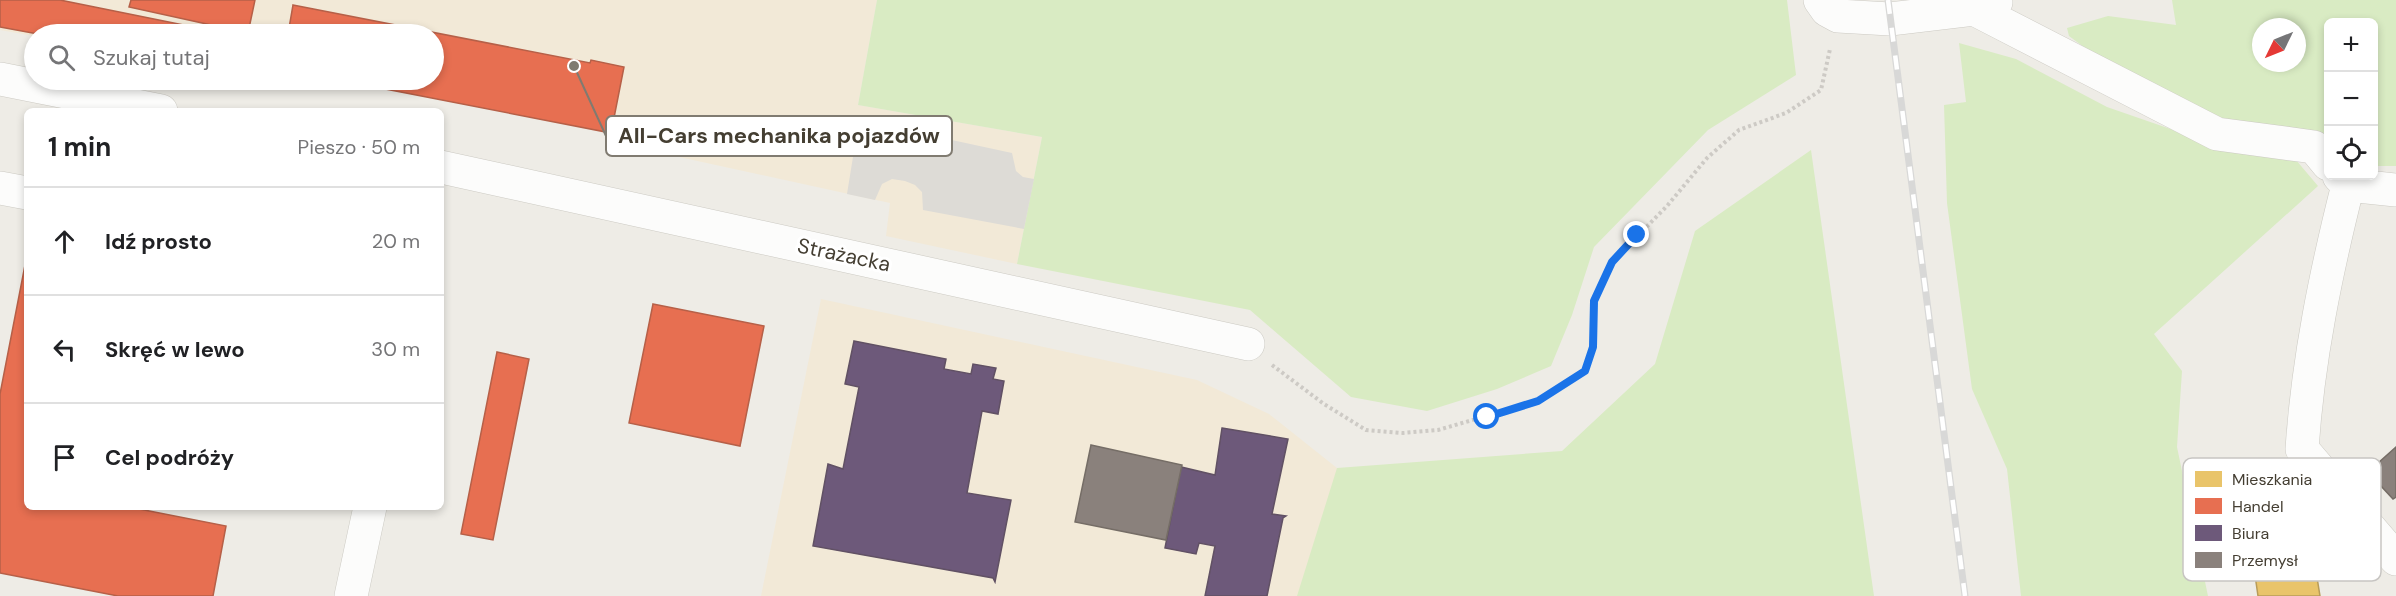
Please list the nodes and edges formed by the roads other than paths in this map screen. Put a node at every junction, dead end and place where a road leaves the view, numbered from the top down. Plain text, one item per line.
1 (1988, 5) edge
2 (1829, 8) edge
3 (0, 79) edge
4 (24, 84) edge
5 (55, 90) edge
6 (146, 108) edge
7 (2324, 159) edge
8 (444, 168) edge
9 (2337, 180) edge
10 (2357, 180) edge
11 (0, 188) edge
12 (2396, 190) edge
13 (24, 192) edge
14 (1248, 344) road end
15 (2310, 458) edge
16 (369, 510) edge
17 (2381, 541) edge
18 (2396, 559) edge
19 (351, 596) edge

1 - 2 street
1 - 7 street
3 - 4 street
5 - 6 street
8 - 14 street, Strażacka
9 - 15 street
10 - 12 street
11 - 13 street
16 - 19 street
17 - 18 street

